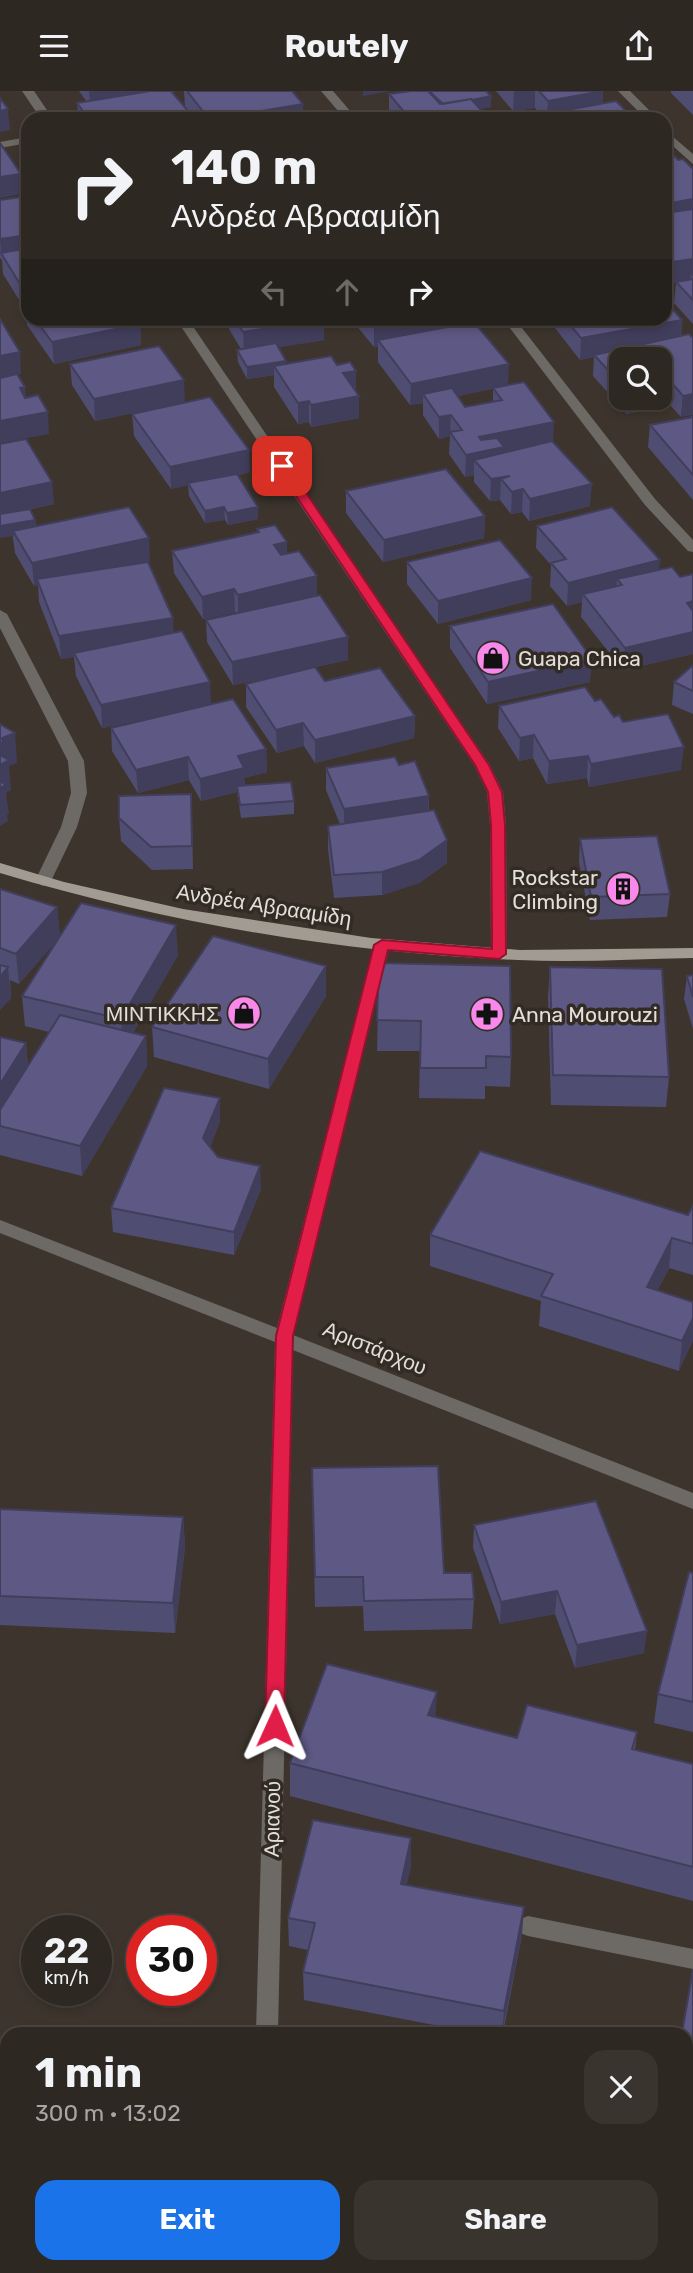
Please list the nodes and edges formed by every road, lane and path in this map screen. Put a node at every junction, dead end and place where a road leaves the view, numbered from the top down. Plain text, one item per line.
1 (28, 91) edge
2 (327, 91) edge
3 (624, 91) edge
4 (42, 112) edge
5 (345, 112) edge
6 (645, 112) edge
7 (672, 138) edge
8 (21, 141) edge
9 (0, 145) edge
10 (688, 149) edge
11 (693, 161) edge
12 (187, 326) edge
13 (514, 326) edge
14 (693, 548) edge
15 (0, 614) edge
16 (0, 868) edge
17 (43, 881) junction
18 (382, 945) junction
19 (693, 953) edge
20 (499, 954) junction
21 (0, 1226) edge
22 (284, 1336) junction
23 (693, 1500) edge
24 (528, 1926) dead end
25 (693, 1959) edge
26 (267, 2027) edge

1 - 4 street
2 - 5 street
3 - 6 street
7 - 10 street
8 - 9 street
10 - 11 street
12 - 20 street
13 - 14 street
15 - 17 street
16 - 17 main road, Ανδρέα Αβρααμίδη
17 - 18 main road, Ανδρέα Αβρααμίδη
18 - 20 main road, Ανδρέα Αβρααμίδη
18 - 22 street, Αριανού
19 - 20 main road, Ανδρέα Αβρααμίδη
21 - 22 street, Αριστάρχου
22 - 23 street, Αριστάρχου
22 - 26 street, Αριανού
24 - 25 street

